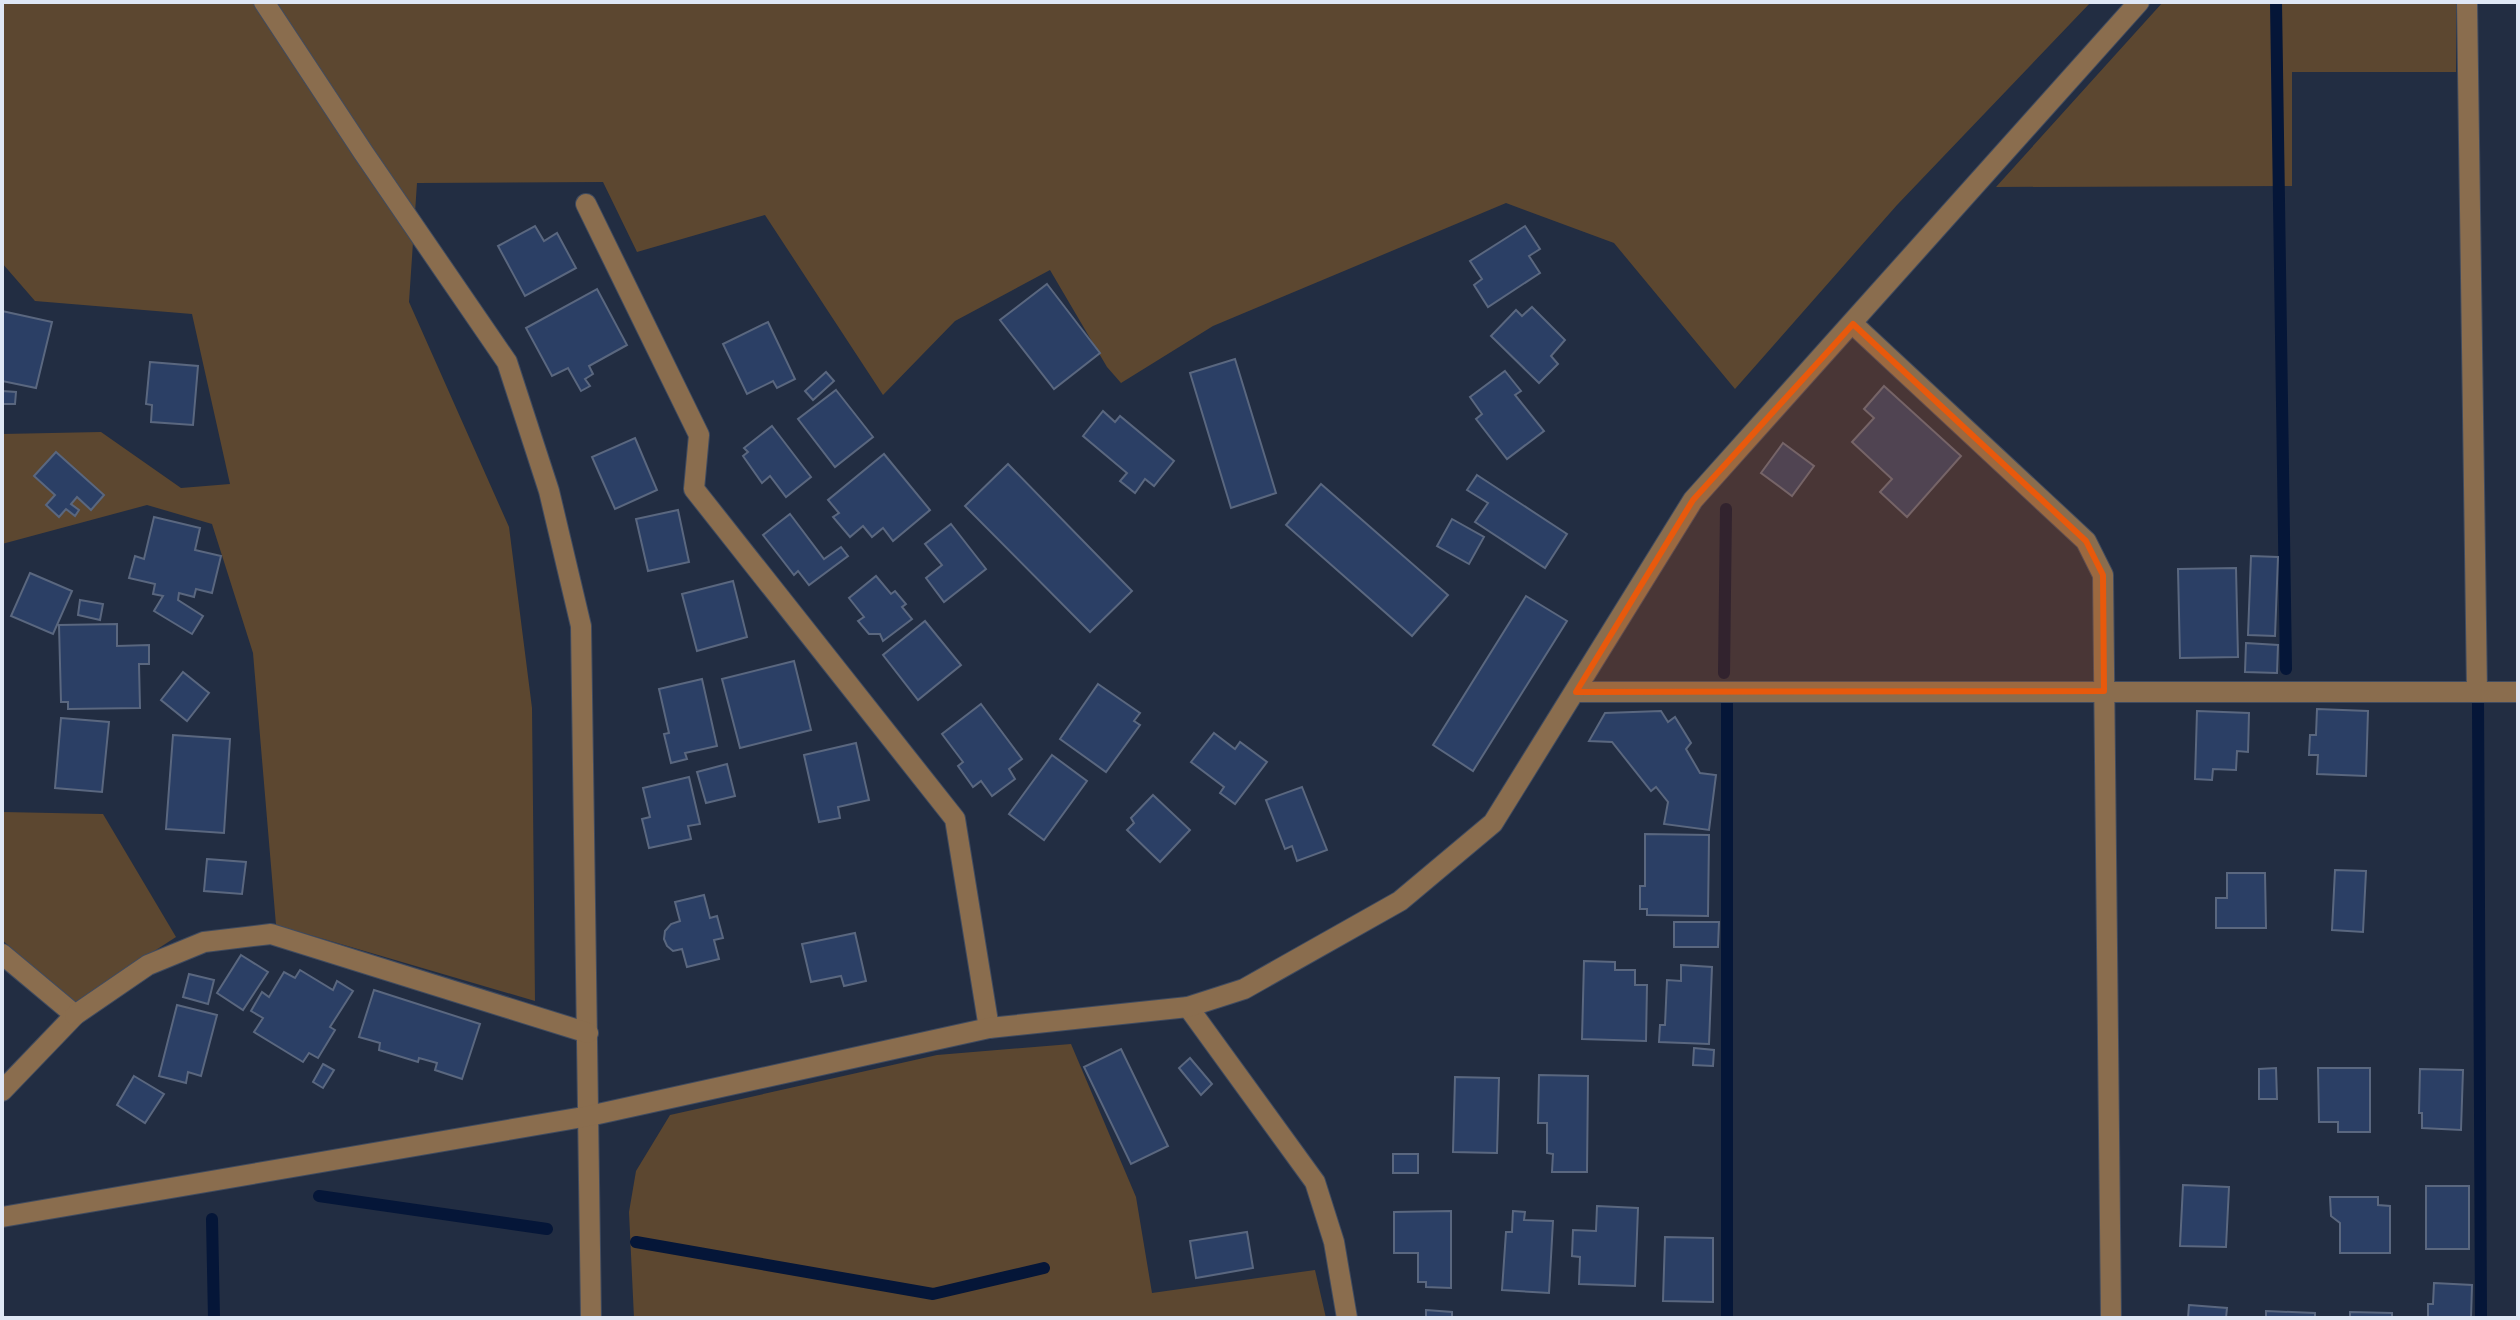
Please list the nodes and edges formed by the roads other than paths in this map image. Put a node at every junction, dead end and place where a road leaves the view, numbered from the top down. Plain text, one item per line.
1 (264, 2) edge
2 (2139, 2) edge
3 (2467, 2) edge
4 (586, 204) dead end
5 (1853, 324) junction
6 (2104, 691) junction
7 (1576, 692) junction
8 (2477, 692) junction
9 (2518, 692) edge
10 (2, 954) edge
11 (1188, 1007) junction
12 (75, 1015) junction
13 (989, 1028) junction
14 (588, 1033) junction
15 (2, 1091) edge
16 (589, 1116) junction
17 (2, 1217) edge
18 (591, 1318) edge
19 (1347, 1318) edge
20 (2111, 1318) edge

1 - 14 street
2 - 5 street
3 - 8 street
4 - 13 street
5 - 6 street
5 - 7 street
6 - 7 street
6 - 8 street
6 - 20 street
7 - 11 street
8 - 9 street
10 - 12 street
11 - 13 street
11 - 19 street
12 - 14 street
12 - 15 street
13 - 16 street
14 - 16 street
16 - 17 street
16 - 18 street

